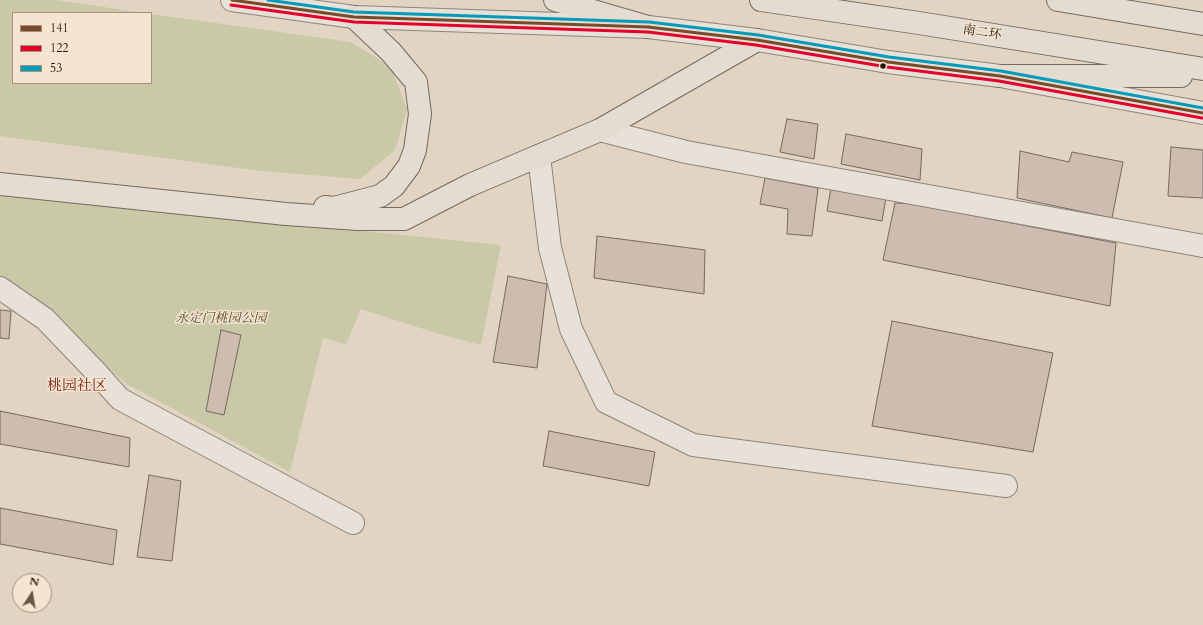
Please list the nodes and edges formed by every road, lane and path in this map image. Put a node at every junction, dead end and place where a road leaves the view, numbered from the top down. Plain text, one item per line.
1 (232, 0) edge
2 (555, 0) edge
3 (761, 0) edge
4 (1058, 0) edge
5 (354, 17) junction
6 (1203, 24) edge
7 (648, 27) junction
8 (757, 40) junction
9 (1203, 69) edge
10 (1000, 76) junction
11 (1203, 76) edge
12 (1203, 114) edge
13 (600, 130) junction
14 (539, 156) junction
15 (0, 168) edge
16 (0, 184) edge
17 (1203, 246) edge
18 (0, 288) edge
19 (1006, 486) dead end
20 (353, 523) dead end

1 - 5 street
2 - 7 highway
3 - 9 highway, 南二环
4 - 6 highway
5 - 7 street
5 - 15 highway
7 - 8 street
8 - 10 street
8 - 13 highway
10 - 11 highway
10 - 12 street
13 - 14 highway
13 - 17 street
14 - 16 highway
14 - 19 street
18 - 20 street

